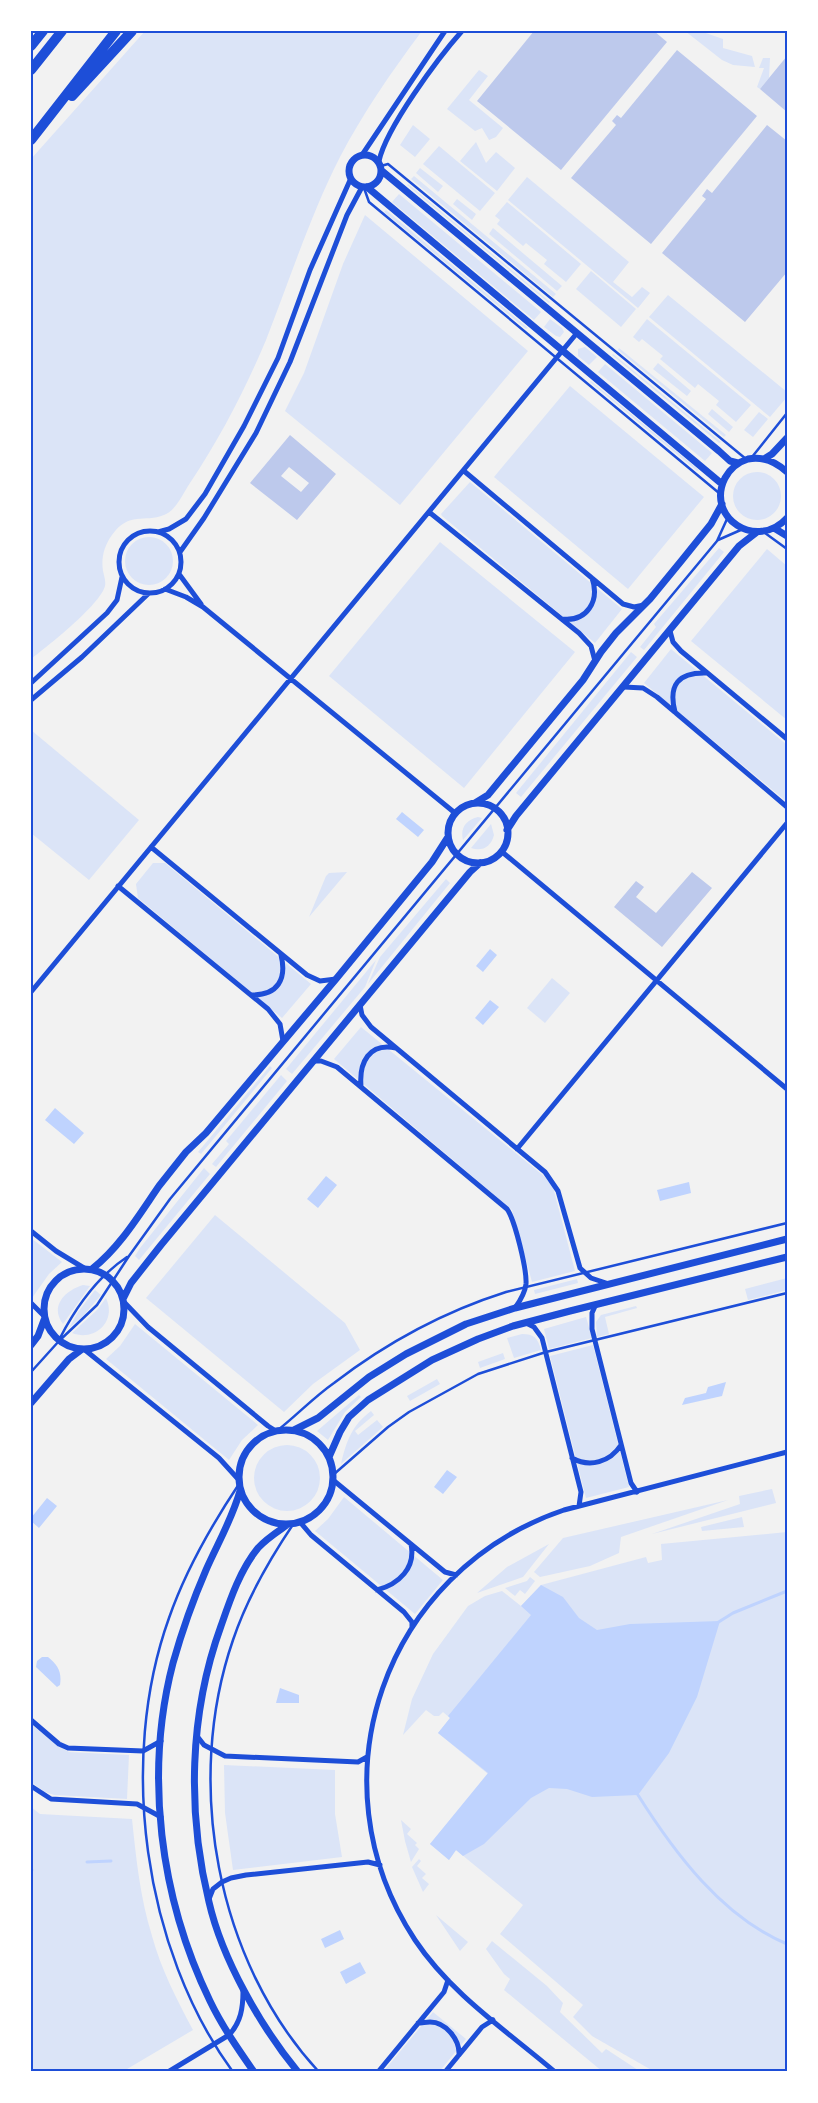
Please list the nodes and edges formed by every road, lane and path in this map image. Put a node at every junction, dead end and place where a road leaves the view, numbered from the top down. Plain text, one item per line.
1 (43, 31) edge
2 (62, 31) edge
3 (116, 31) edge
4 (132, 31) edge
5 (445, 31) edge
6 (462, 31) edge
7 (31, 46) edge
8 (31, 70) edge
9 (56, 110) junction
10 (31, 140) edge
11 (362, 155) junction
12 (380, 166) junction
13 (351, 178) junction
14 (364, 187) junction
15 (576, 333) junction
16 (563, 350) junction
17 (556, 358) junction
18 (787, 414) edge
19 (787, 438) edge
20 (749, 459) junction
21 (764, 459) junction
22 (738, 464) junction
23 (464, 471) junction
24 (787, 472) edge
25 (722, 484) junction
26 (721, 495) junction
27 (722, 504) junction
28 (429, 512) junction
29 (727, 516) junction
30 (787, 518) edge
31 (774, 528) junction
32 (743, 529) junction
33 (158, 532) junction
34 (760, 532) junction
35 (787, 536) edge
36 (717, 541) junction
37 (787, 549) edge
38 (180, 552) junction
39 (179, 574) junction
40 (122, 576) junction
41 (592, 578) junction
42 (165, 589) junction
43 (148, 594) junction
44 (644, 605) junction
45 (203, 607) junction
46 (562, 619) junction
47 (670, 631) junction
48 (595, 661) junction
49 (707, 673) junction
50 (291, 679) junction
51 (31, 684) edge
52 (624, 687) junction
53 (31, 700) edge
54 (675, 712) junction
55 (787, 739) edge
56 (476, 803) junction
57 (787, 807) edge
58 (496, 809) junction
59 (454, 813) junction
60 (787, 823) edge
61 (507, 830) junction
62 (448, 838) junction
63 (151, 847) junction
64 (501, 851) junction
65 (458, 854) junction
66 (480, 863) junction
67 (118, 886) junction
68 (280, 954) junction
69 (336, 979) junction
70 (656, 982) junction
71 (31, 992) edge
72 (251, 996) junction
73 (360, 1005) junction
74 (283, 1041) junction
75 (397, 1048) junction
76 (313, 1062) junction
77 (361, 1086) junction
78 (787, 1089) edge
79 (517, 1149) junction
80 (787, 1223) edge
81 (31, 1231) edge
82 (787, 1239) edge
83 (129, 1256) junction
84 (787, 1256) edge
85 (84, 1268) junction
86 (92, 1269) junction
87 (584, 1274) junction
88 (105, 1275) junction
89 (114, 1282) junction
90 (609, 1284) junction
91 (525, 1287) junction
92 (787, 1293) edge
93 (124, 1300) junction
94 (31, 1303) edge
95 (596, 1304) junction
96 (515, 1308) junction
97 (44, 1317) junction
98 (526, 1322) junction
99 (595, 1340) junction
100 (58, 1341) junction
101 (31, 1345) edge
102 (83, 1350) junction
103 (546, 1352) junction
104 (31, 1372) edge
105 (31, 1403) edge
106 (277, 1430) junction
107 (294, 1430) junction
108 (622, 1445) junction
109 (787, 1452) edge
110 (329, 1457) junction
111 (572, 1458) junction
112 (333, 1478) junction
113 (239, 1484) junction
114 (637, 1492) junction
115 (579, 1506) junction
116 (294, 1523) junction
117 (411, 1544) junction
118 (456, 1575) junction
119 (377, 1590) junction
120 (412, 1628) junction
121 (31, 1720) edge
122 (196, 1735) junction
123 (161, 1741) junction
124 (212, 1750) junction
125 (143, 1751) junction
126 (367, 1757) junction
127 (31, 1786) edge
128 (144, 1807) junction
129 (161, 1817) junction
130 (380, 1865) junction
131 (222, 1882) junction
132 (209, 1902) junction
133 (448, 1980) junction
134 (243, 1990) junction
135 (493, 2020) junction
136 (418, 2023) junction
137 (229, 2035) junction
138 (215, 2044) junction
139 (459, 2055) junction
140 (168, 2072) edge
141 (233, 2072) edge
142 (254, 2072) edge
143 (298, 2072) edge
144 (319, 2072) edge
145 (378, 2072) edge
146 (445, 2072) edge
147 (555, 2072) edge

1 - 7 highway
2 - 8 highway
3 - 9 highway
4 - 9 highway
5 - 11 street
6 - 12 street
9 - 10 highway
11 - 12 street
11 - 13 street
12 - 14 street
12 - 15 street
12 - 20 lane
13 - 14 street
13 - 33 street
14 - 16 street
14 - 17 lane
14 - 38 street
15 - 16 street
15 - 22 street
16 - 17 street
16 - 25 street
17 - 23 street
17 - 26 lane
18 - 20 lane
19 - 21 street
20 - 21 street
20 - 22 street
21 - 24 street
22 - 25 street
23 - 28 street
23 - 41 street
25 - 26 street
26 - 27 street
27 - 29 street
27 - 44 street
28 - 46 street
28 - 50 street
29 - 32 street
29 - 36 lane
30 - 31 street
31 - 34 street
31 - 35 street
32 - 34 street
32 - 36 lane
33 - 38 street
33 - 40 street
34 - 37 lane
34 - 47 street
36 - 58 lane
38 - 39 street
39 - 42 street
39 - 45 street
40 - 43 street
40 - 51 street
41 - 44 street
41 - 46 street
42 - 43 street
42 - 45 street
43 - 53 street
44 - 48 street
45 - 50 street
46 - 48 street
47 - 49 street
47 - 52 street
48 - 56 street
49 - 54 street
49 - 55 street
50 - 59 street
50 - 63 street
52 - 54 street
52 - 61 street
54 - 57 street
56 - 58 street
56 - 59 street
58 - 61 street
58 - 65 lane
59 - 62 street
60 - 70 street
61 - 64 street
62 - 65 street
62 - 69 street
63 - 67 street
63 - 68 street
64 - 66 street
64 - 70 street
65 - 66 street
65 - 83 lane
66 - 73 street
67 - 71 street
67 - 72 street
68 - 69 street
68 - 72 street
69 - 74 street
70 - 78 street
70 - 79 street
72 - 74 street
73 - 75 street
73 - 76 street
74 - 86 street
75 - 77 street
75 - 79 street
76 - 77 street
76 - 93 street
77 - 91 street
79 - 87 street
80 - 87 lane
81 - 85 street
82 - 90 street
83 - 88 lane
83 - 89 lane
84 - 95 street
85 - 86 street
85 - 97 street
86 - 88 street
87 - 90 street
87 - 91 lane
88 - 89 street
88 - 100 lane
89 - 93 street
89 - 100 lane
90 - 96 street
91 - 96 street
91 - 106 lane
92 - 99 lane
93 - 102 street
93 - 106 street
94 - 97 street
95 - 98 street
95 - 99 street
96 - 107 street
97 - 100 street
97 - 101 street
98 - 103 street
98 - 110 street
99 - 103 lane
99 - 108 street
100 - 102 street
100 - 104 lane
102 - 105 street
102 - 113 street
103 - 111 street
103 - 112 lane
106 - 107 street
106 - 113 street
107 - 110 street
108 - 111 street
108 - 114 street
109 - 114 street
110 - 112 street
111 - 115 street
112 - 116 street
112 - 117 street
113 - 116 street
113 - 123 street
113 - 125 lane
114 - 115 street
115 - 118 street
116 - 119 street
116 - 122 street
116 - 124 lane
117 - 118 street
117 - 119 street
118 - 120 street
119 - 120 street
120 - 126 street
121 - 125 street
122 - 124 street
122 - 132 street
123 - 125 street
123 - 129 street
124 - 126 street
124 - 131 lane
125 - 128 lane
126 - 130 street
127 - 128 street
128 - 129 street
128 - 138 lane
129 - 137 street
130 - 131 street
130 - 133 street
131 - 132 street
131 - 144 lane
132 - 134 street
133 - 135 street
133 - 136 street
134 - 137 street
134 - 143 street
135 - 139 street
135 - 147 street
136 - 139 street
136 - 145 street
137 - 138 street
137 - 142 street
138 - 140 street
138 - 141 lane
139 - 146 street

